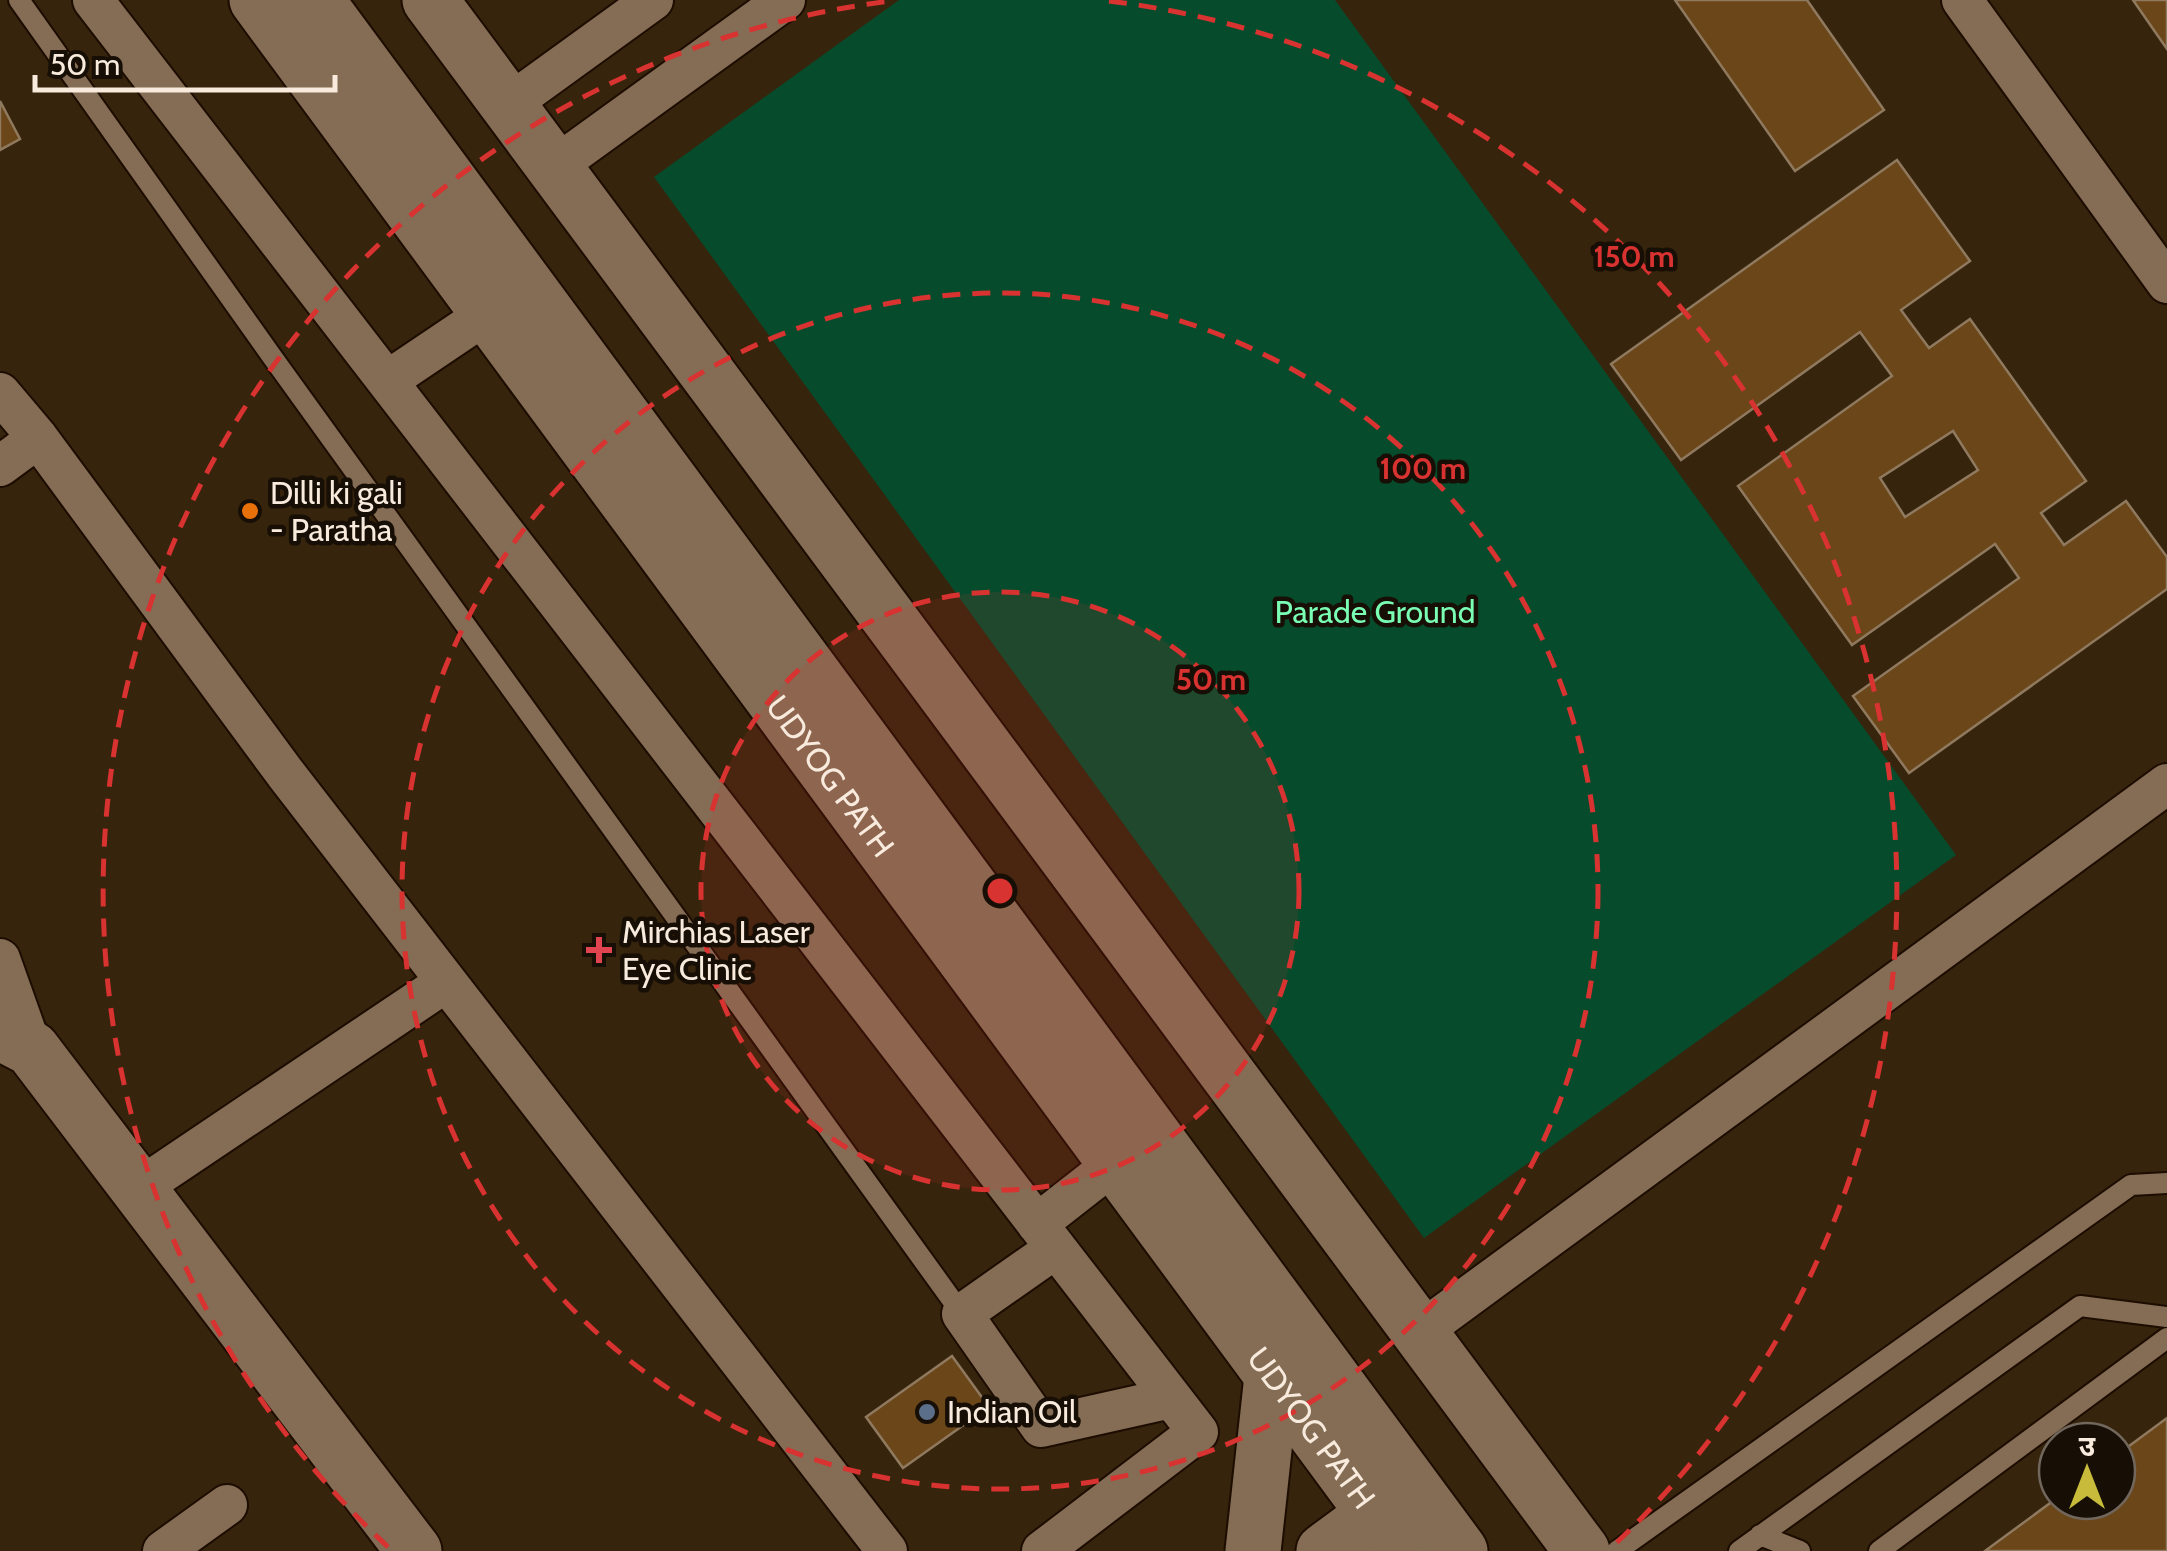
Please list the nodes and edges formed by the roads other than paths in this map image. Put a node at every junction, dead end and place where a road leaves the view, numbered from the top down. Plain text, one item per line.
1 (18, 0) edge
2 (93, 0) edge
3 (257, 0) edge
4 (316, 0) edge
5 (430, 0) edge
6 (653, 0) edge
7 (786, 0) edge
8 (1962, 0) edge
9 (508, 105) junction
10 (554, 167) junction
11 (2167, 283) edge
12 (488, 313) junction
13 (386, 381) junction
14 (0, 393) edge
15 (38, 438) junction
16 (0, 466) edge
17 (2167, 784) edge
18 (0, 958) edge
19 (446, 982) junction
20 (16, 1040) edge
21 (1115, 1163) junction
22 (2167, 1183) edge
23 (138, 1189) junction
24 (1046, 1236) junction
25 (962, 1314) junction
26 (2167, 1317) edge
27 (1420, 1332) junction
28 (2167, 1338) edge
29 (1272, 1376) junction
30 (1172, 1398) junction
31 (227, 1505) dead end
32 (1388, 1533) edge
33 (1760, 1536) junction
34 (163, 1551) edge
35 (414, 1551) edge
36 (887, 1551) edge
37 (1042, 1551) edge
38 (1253, 1551) edge
39 (1324, 1551) edge
40 (1460, 1551) edge
41 (1582, 1551) edge
42 (1617, 1551) edge
43 (1739, 1551) edge
44 (1800, 1551) edge
45 (1879, 1551) edge

1 - 25 lane
2 - 13 street
3 - 12 main road, UDYOG PATH
4 - 40 main road, UDYOG PATH
5 - 9 main road
6 - 9 street
7 - 10 street
8 - 11 street
9 - 10 main road
10 - 27 main road
12 - 13 street
12 - 21 main road, UDYOG PATH
13 - 24 street
14 - 15 street
15 - 16 street
15 - 19 street
17 - 27 street
18 - 20 street
19 - 23 street
19 - 36 street
20 - 23 main road
21 - 24 street
21 - 29 main road, UDYOG PATH
22 - 42 lane
23 - 35 main road
24 - 25 street
24 - 30 street
25 - 30 street
26 - 33 lane
27 - 41 main road
28 - 45 lane
29 - 32 main road, UDYOG PATH
29 - 38 main road
30 - 37 street
31 - 34 street
32 - 39 main road
33 - 43 lane
33 - 44 lane

